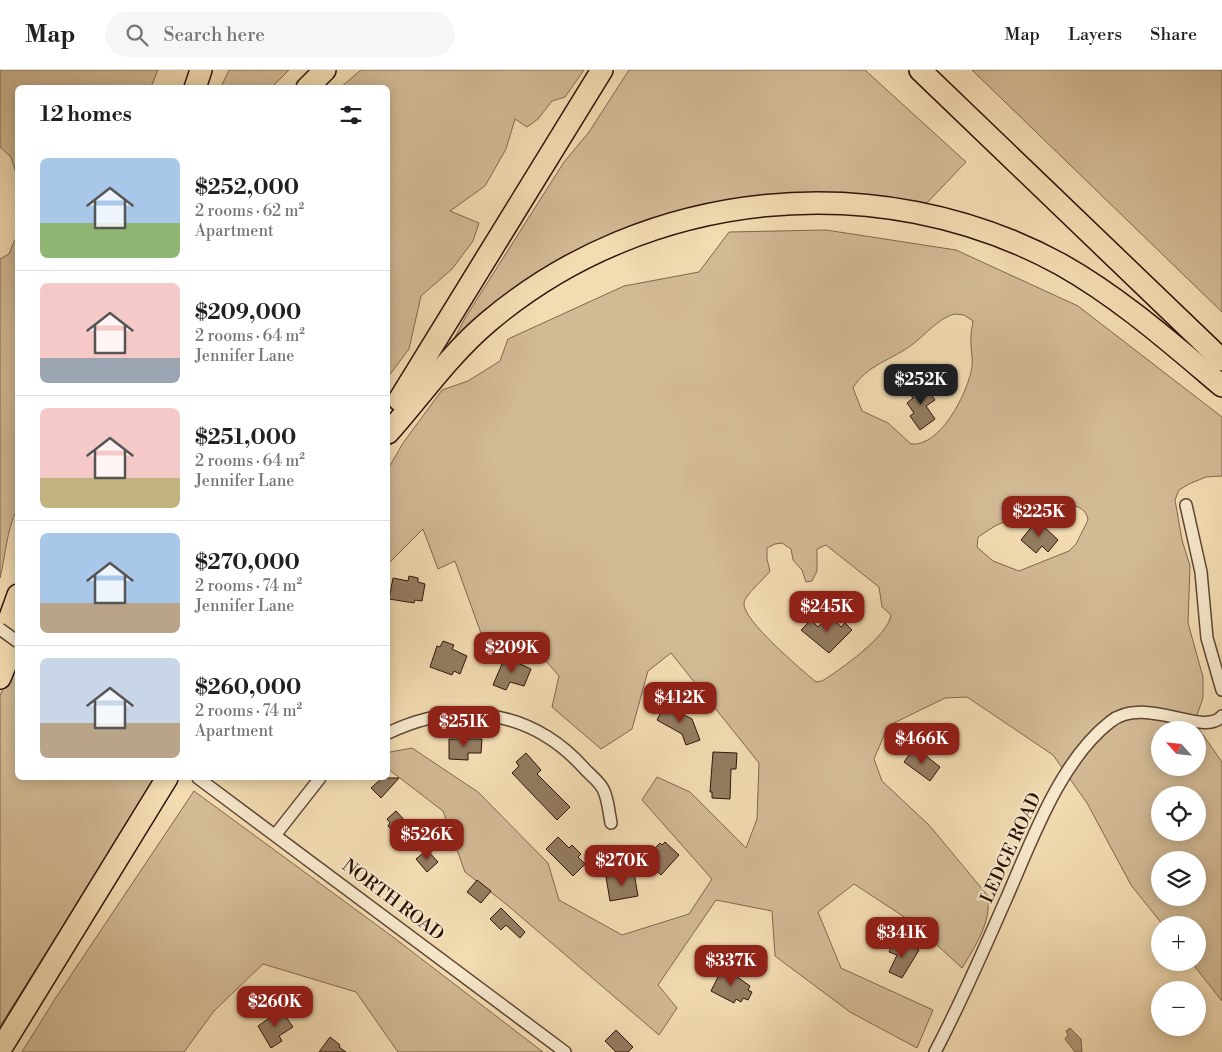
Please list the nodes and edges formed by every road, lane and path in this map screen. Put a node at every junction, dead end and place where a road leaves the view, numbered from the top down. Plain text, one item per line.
1 (201, 70) edge
2 (325, 70) edge
3 (602, 70) edge
4 (920, 70) edge
5 (196, 85) edge
6 (311, 85) edge
7 (1222, 360) edge
8 (1222, 386) edge
9 (390, 417) edge
10 (390, 431) edge
11 (1186, 505) dead end
12 (15, 603) edge
13 (0, 629) edge
14 (15, 640) edge
15 (15, 641) edge
16 (0, 645) edge
17 (0, 678) edge
18 (1222, 690) edge
19 (1222, 716) edge
20 (390, 732) edge
21 (166, 780) edge
22 (201, 780) edge
23 (318, 780) edge
24 (611, 823) dead end
25 (276, 834) junction
26 (0, 1050) edge
27 (565, 1052) edge
28 (935, 1052) edge

1 - 5 highway
2 - 6 highway
3 - 9 highway
4 - 7 highway
8 - 10 highway
11 - 18 street
12 - 16 highway
13 - 14 street, bridge
15 - 17 highway
19 - 28 street, LEDGE ROAD
20 - 24 street
21 - 26 highway
22 - 25 street, NORTH ROAD
23 - 25 street
25 - 27 street, NORTH ROAD

